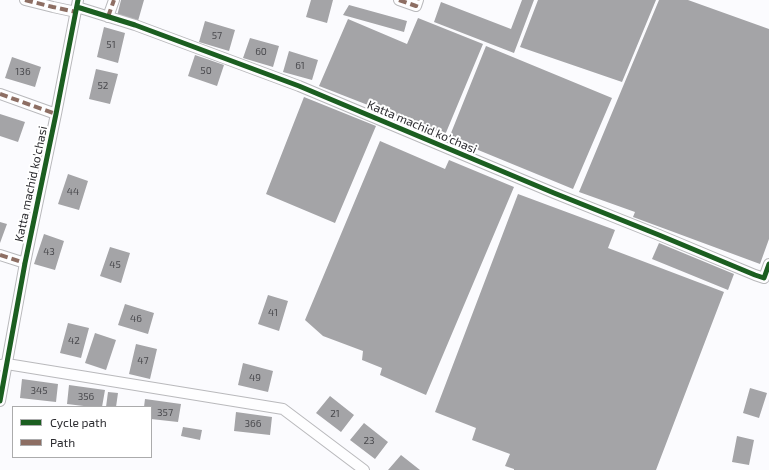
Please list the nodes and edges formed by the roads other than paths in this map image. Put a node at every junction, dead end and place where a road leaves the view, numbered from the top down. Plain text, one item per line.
1 (25, 0) edge
2 (114, 0) edge
3 (399, 0) edge
4 (418, 0) edge
5 (77, 6) edge
6 (108, 17) junction
7 (0, 94) edge
8 (56, 114) junction
9 (0, 255) edge
10 (25, 263) junction
11 (769, 264) edge
12 (3, 365) edge
13 (0, 401) edge
14 (364, 470) edge

1 - 5 street
2 - 6 street
3 - 4 street
5 - 6 street, Katta machid ko'chasi
5 - 8 street, Katta machid ko'chasi
6 - 11 street, Katta machid ko'chasi
7 - 8 street, Katta machid ko'chasi
8 - 10 street, Katta machid ko'chasi
9 - 10 street
10 - 12 street, Katta machid ko'chasi
12 - 13 street, Katta machid ko'chasi
12 - 14 street

